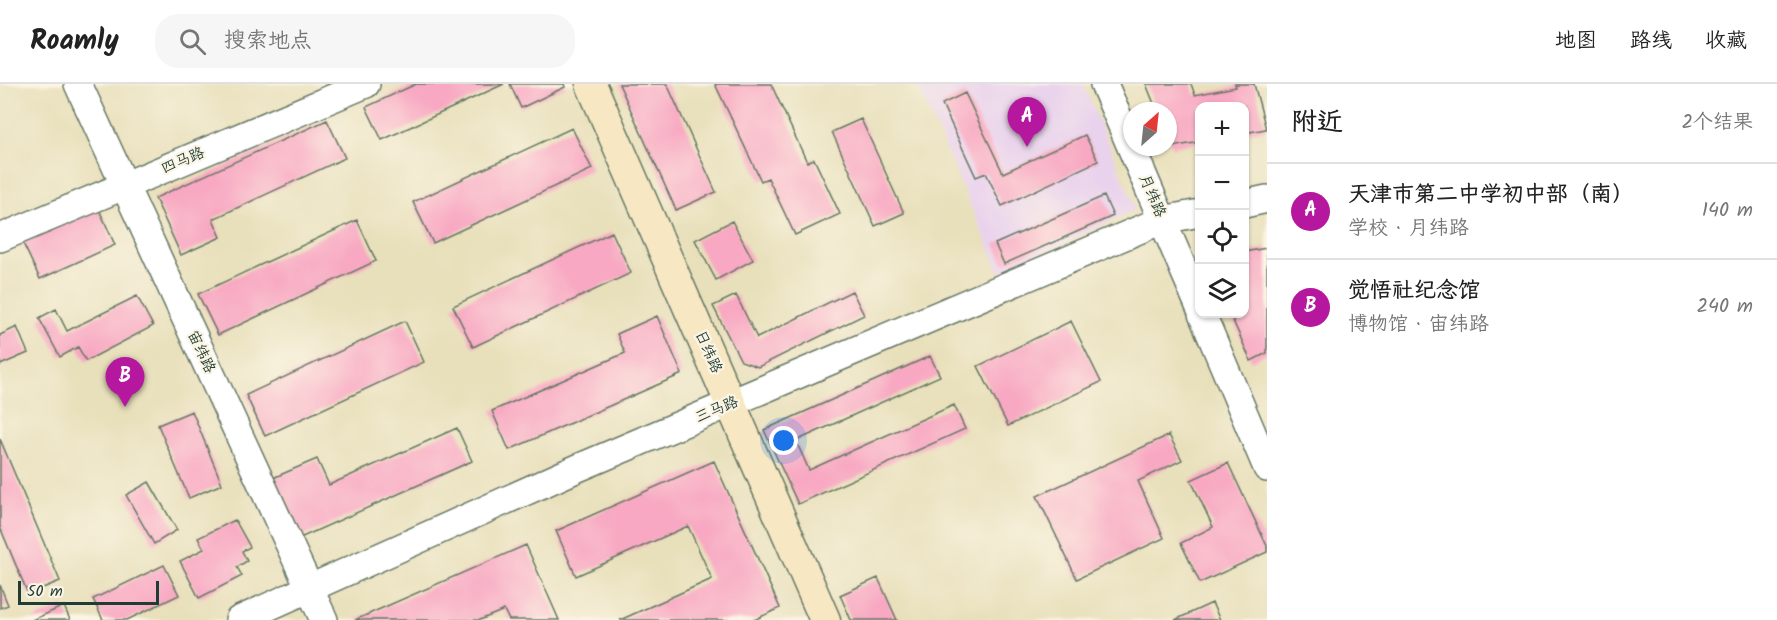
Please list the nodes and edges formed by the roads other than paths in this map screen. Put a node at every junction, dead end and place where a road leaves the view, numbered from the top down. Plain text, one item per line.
1 (78, 84) edge
2 (366, 84) edge
3 (591, 84) edge
4 (1104, 84) edge
5 (123, 186) junction
6 (1267, 200) edge
7 (1249, 203) edge
8 (1195, 214) edge
9 (1162, 220) junction
10 (0, 237) edge
11 (1195, 296) edge
12 (1204, 318) edge
13 (731, 404) junction
14 (1267, 468) edge
15 (310, 588) junction
16 (239, 620) edge
17 (324, 620) edge
18 (825, 620) edge

1 - 5 street, 宙纬路
2 - 5 street, 四马路
3 - 13 main road, 日纬路
4 - 9 street, 月纬路
5 - 10 street, 四马路
5 - 15 street, 宙纬路
6 - 7 street
8 - 9 street, 三马路
9 - 11 street, 月纬路
9 - 13 street, 三马路
12 - 14 street
13 - 15 street, 三马路
13 - 18 main road, 日纬路
15 - 16 street, 三马路
15 - 17 street, 宙纬路

